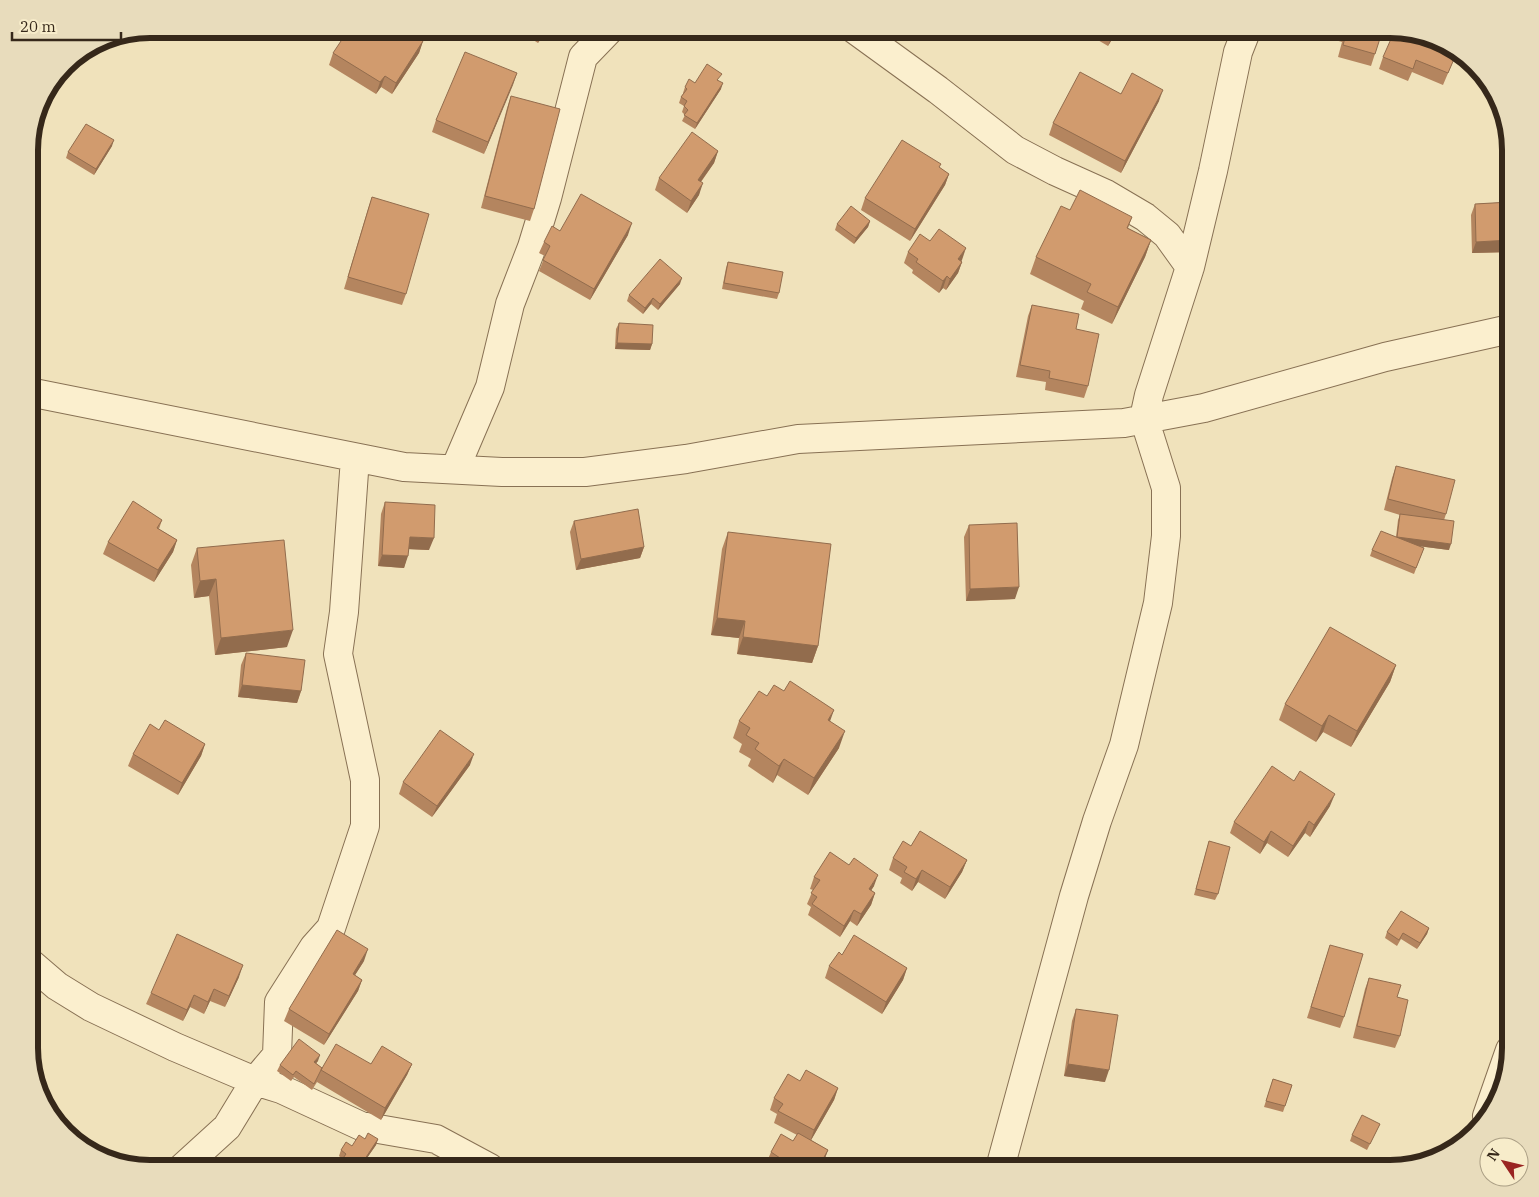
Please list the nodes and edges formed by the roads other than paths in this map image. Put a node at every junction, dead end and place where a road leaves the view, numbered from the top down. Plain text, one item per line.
1 (601, 38) edge
2 (866, 38) edge
3 (1244, 38) edge
4 (1190, 267) junction
5 (1502, 331) edge
6 (38, 394) edge
7 (1144, 418) junction
8 (355, 458) junction
9 (455, 469) junction
10 (38, 970) edge
11 (255, 1081) junction
12 (191, 1160) edge
13 (475, 1160) edge
14 (1002, 1160) edge

1 - 9 street
2 - 4 street
3 - 4 street
4 - 7 street
5 - 7 street
6 - 8 street
7 - 9 street
7 - 14 street
8 - 9 street
8 - 11 street
10 - 11 street
11 - 12 street
11 - 13 street

